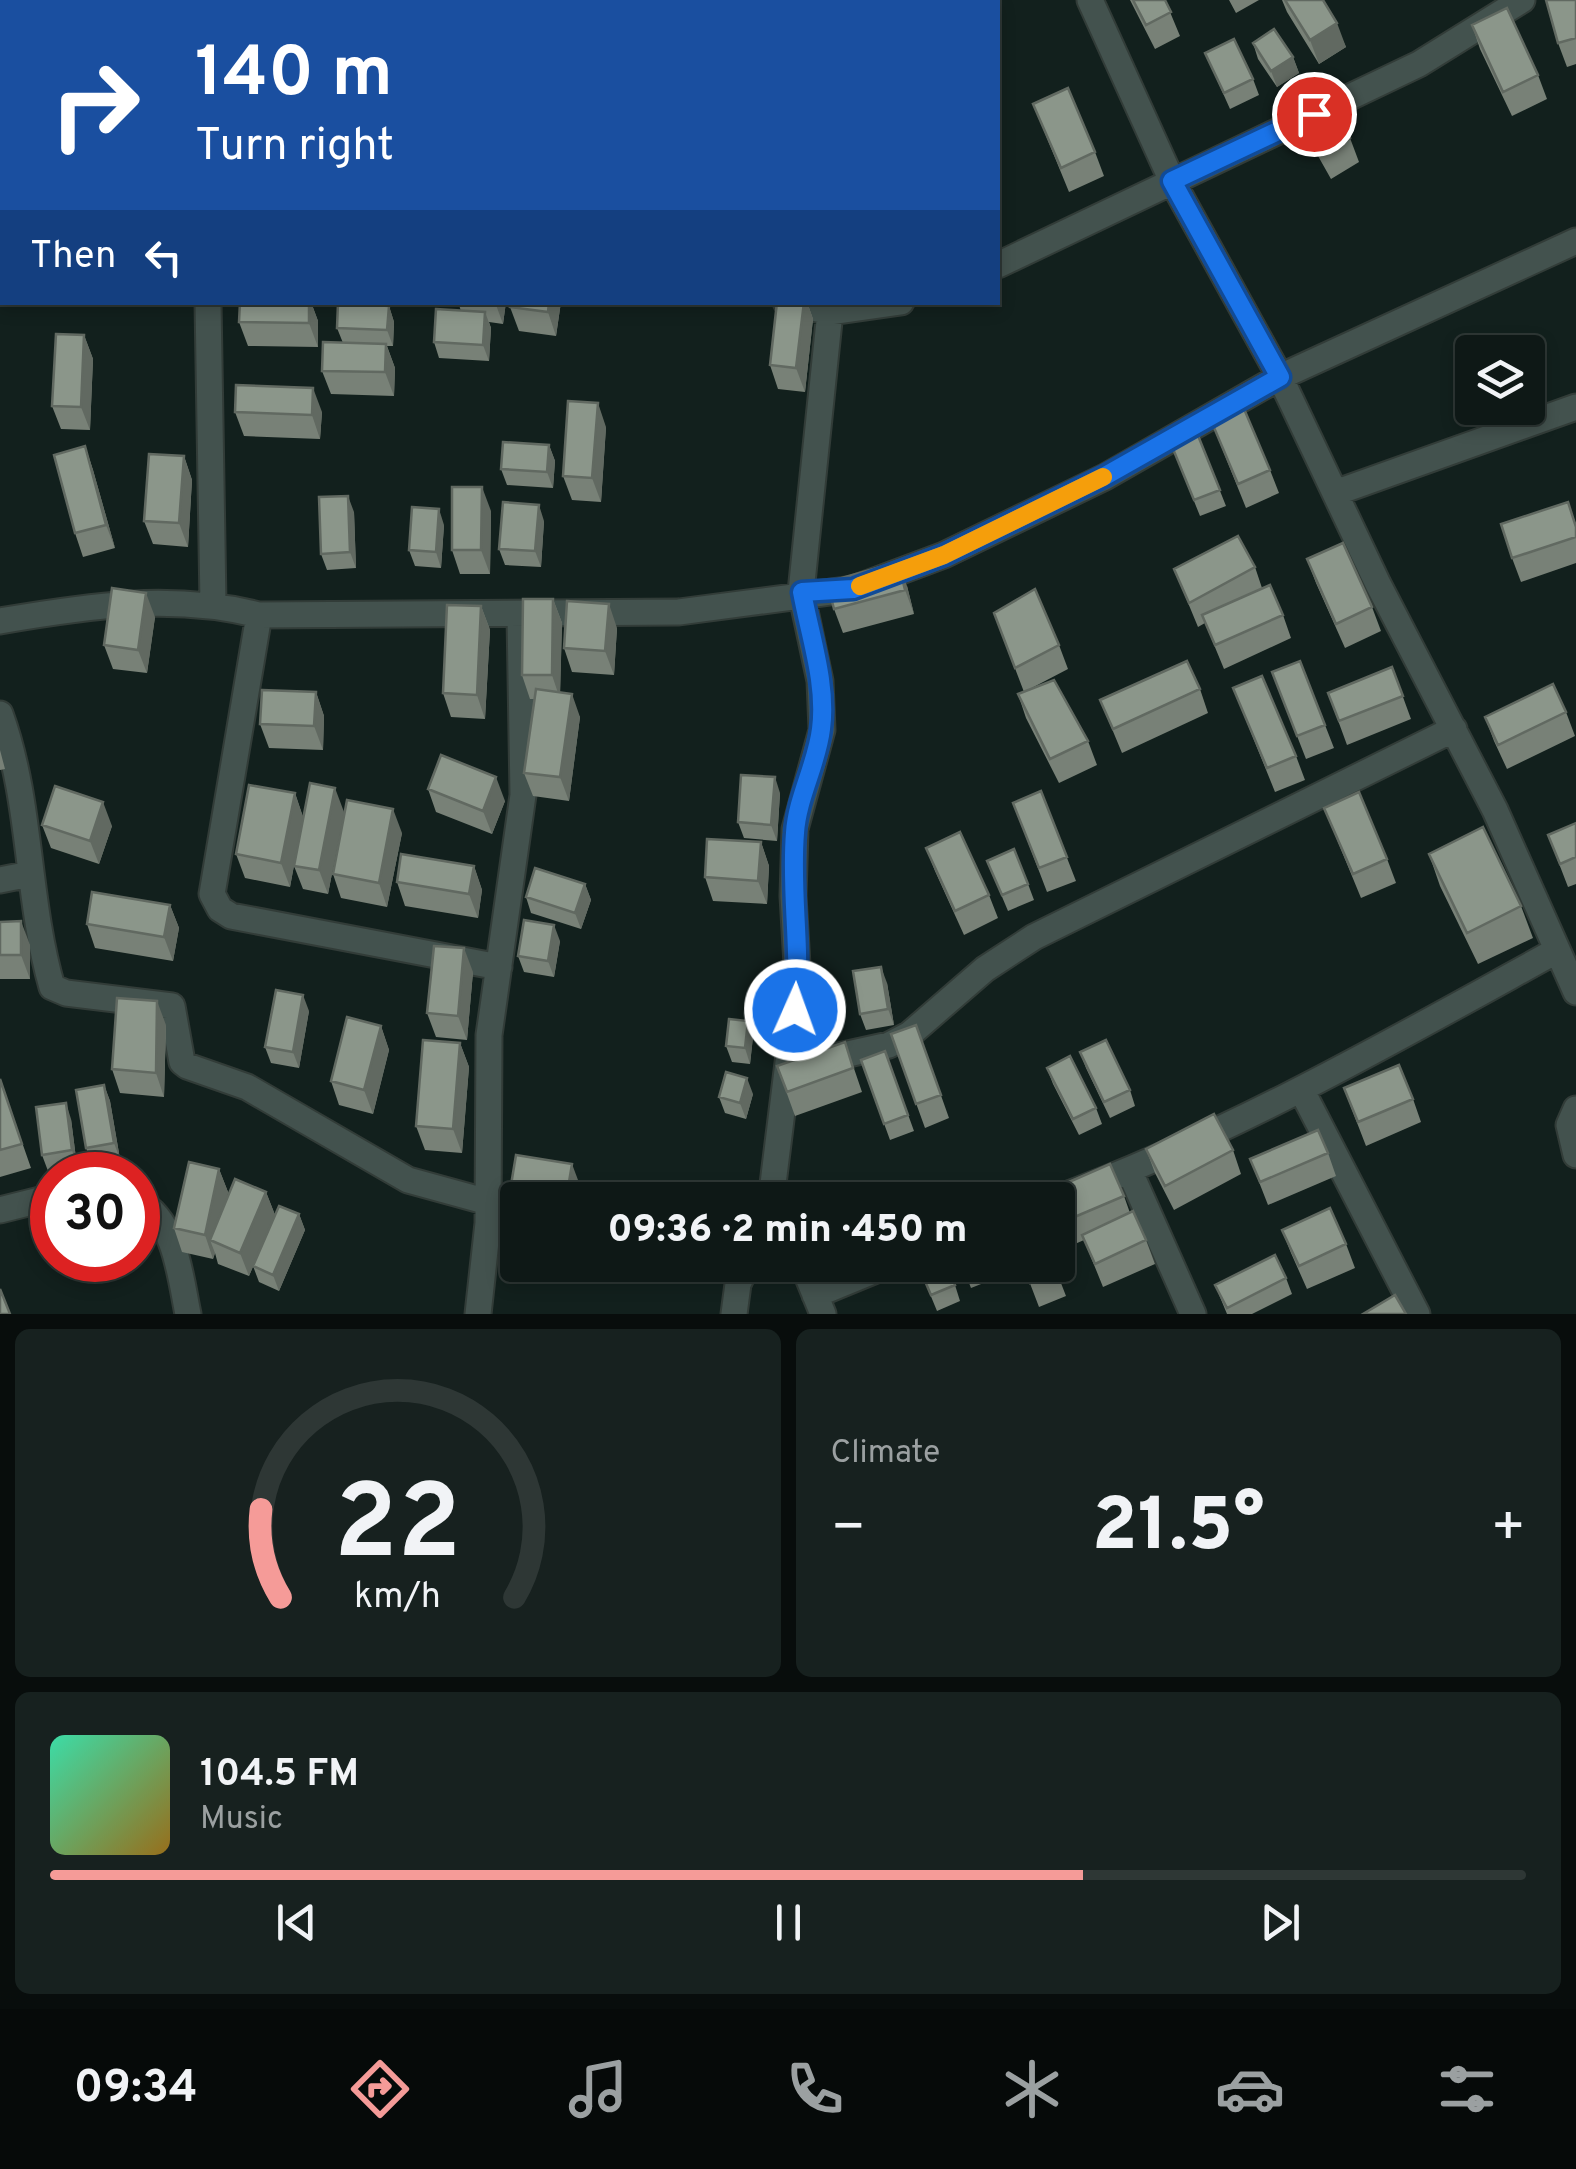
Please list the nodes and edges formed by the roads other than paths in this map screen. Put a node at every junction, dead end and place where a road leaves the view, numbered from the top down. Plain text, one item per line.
1 (1090, 0) edge
2 (1522, 0) edge
3 (1172, 181) junction
4 (1576, 241) edge
5 (1000, 264) edge
6 (208, 305) edge
7 (859, 305) edge
8 (831, 307) edge
9 (1280, 377) junction
10 (1576, 407) edge
11 (1335, 493) junction
12 (802, 592) junction
13 (213, 604) junction
14 (259, 615) junction
15 (520, 616) junction
16 (0, 621) edge
17 (0, 714) edge
18 (1454, 729) junction
19 (30, 874) junction
20 (0, 880) edge
21 (1554, 952) junction
22 (499, 966) junction
23 (1576, 992) edge
24 (788, 1068) junction
25 (1302, 1091) junction
26 (1576, 1110) edge
27 (1576, 1156) edge
28 (1130, 1172) junction
29 (776, 1182) edge
30 (1075, 1192) edge
31 (30, 1202) edge
32 (488, 1202) junction
33 (0, 1210) edge
34 (160, 1221) edge
35 (739, 1282) edge
36 (859, 1282) edge
37 (819, 1305) edge
38 (188, 1314) edge
39 (478, 1314) edge
40 (734, 1314) edge
41 (1193, 1314) edge
42 (1417, 1314) edge

1 - 3 street
2 - 3 street
3 - 5 street
3 - 9 street
4 - 9 street
6 - 13 street
7 - 8 street
8 - 12 street
9 - 11 street
9 - 12 street
10 - 11 street
11 - 18 street
12 - 15 street
12 - 24 street
13 - 14 street
13 - 16 street
14 - 15 street
14 - 22 street
15 - 22 street
17 - 19 street
18 - 21 street
18 - 24 street
19 - 20 street
19 - 32 street
21 - 23 street
21 - 25 street
22 - 32 street
24 - 29 street
25 - 28 street
25 - 42 street
26 - 27 street
28 - 30 street
28 - 41 street
31 - 33 street
32 - 39 street
34 - 38 street
35 - 40 street
36 - 37 street

